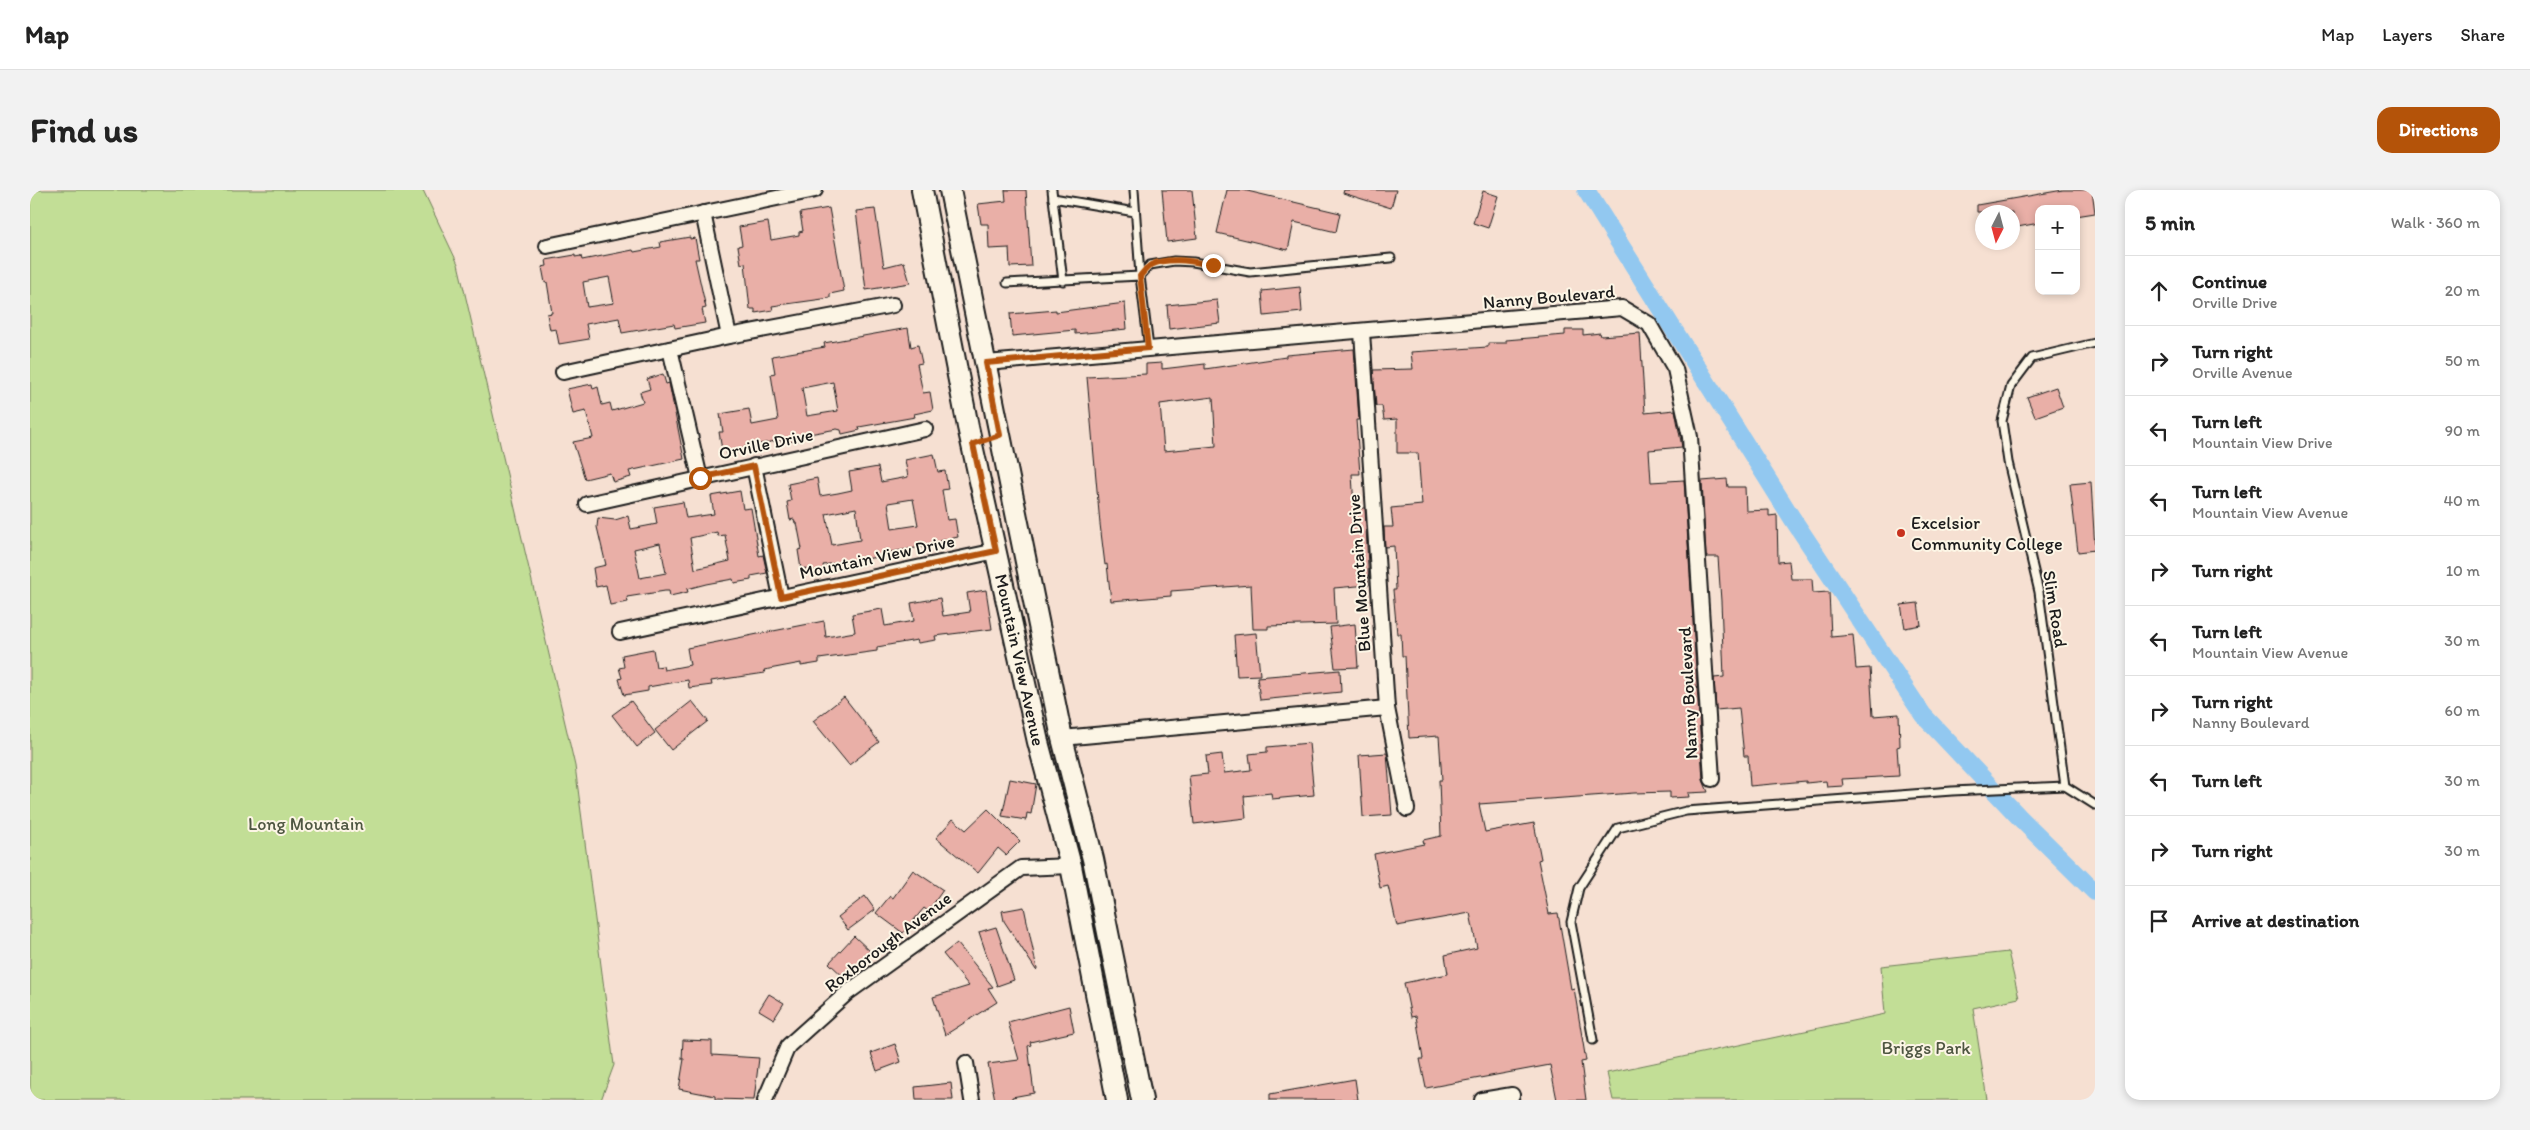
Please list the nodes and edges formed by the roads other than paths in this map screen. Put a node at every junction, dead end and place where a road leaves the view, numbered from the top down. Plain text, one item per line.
1 (815, 190) edge
2 (922, 190) edge
3 (950, 190) edge
4 (1134, 190) edge
5 (1053, 194) edge
6 (1135, 212) junction
7 (703, 213) junction
8 (547, 246) dead end
9 (1391, 258) dead end
10 (1140, 276) junction
11 (1063, 281) junction
12 (1008, 283) dead end
13 (893, 305) dead end
14 (1362, 332) junction
15 (729, 336) junction
16 (2095, 343) edge
17 (1148, 348) junction
18 (670, 349) junction
19 (986, 363) junction
20 (563, 372) dead end
21 (924, 429) dead end
22 (1000, 435) junction
23 (973, 444) junction
24 (754, 466) junction
25 (700, 478) junction
26 (587, 504) dead end
27 (996, 551) junction
28 (781, 597) junction
29 (620, 632) dead end
30 (1055, 705) junction
31 (1387, 708) junction
32 (1032, 712) junction
33 (1062, 738) junction
34 (1712, 779) dead end
35 (2066, 786) junction
36 (2095, 805) edge
37 (1407, 810) dead end
38 (1071, 866) junction
39 (1593, 1040) dead end
40 (966, 1063) dead end
41 (1512, 1095) dead end
42 (765, 1100) edge
43 (972, 1100) edge
44 (1117, 1100) edge
45 (1142, 1100) edge
46 (1482, 1100) edge

1 - 7 street
2 - 23 main road, Mountain View Avenue
3 - 19 main road, Mountain View Avenue
4 - 6 lane
5 - 6 lane
5 - 11 lane
6 - 10 lane
7 - 8 street
7 - 15 street
9 - 10 lane
10 - 11 lane
10 - 17 lane
11 - 12 lane
13 - 15 street
14 - 17 street, Nanny Boulevard
14 - 31 street, Blue Mountain Drive
14 - 34 street, Nanny Boulevard
15 - 18 street
16 - 35 lane, Slim Road
17 - 19 street, Nanny Boulevard
18 - 20 street
18 - 25 street
19 - 22 main road, Mountain View Avenue
21 - 24 street, Orville Drive
22 - 23 main road
22 - 30 main road, Mountain View Avenue
23 - 27 main road, Mountain View Avenue
24 - 25 street, Orville Drive
24 - 28 street
25 - 26 street, Orville Drive
27 - 28 street, Mountain View Drive
27 - 32 main road, Mountain View Avenue
28 - 29 street, Mountain View Drive
30 - 32 main road
30 - 33 main road, Mountain View Avenue
31 - 33 street
31 - 37 street, Blue Mountain Drive
32 - 38 main road, Mountain View Avenue
33 - 45 main road, Mountain View Avenue
35 - 36 lane
35 - 39 lane
38 - 42 street, Roxborough Avenue
38 - 44 main road, Mountain View Avenue
40 - 43 street
41 - 46 street

